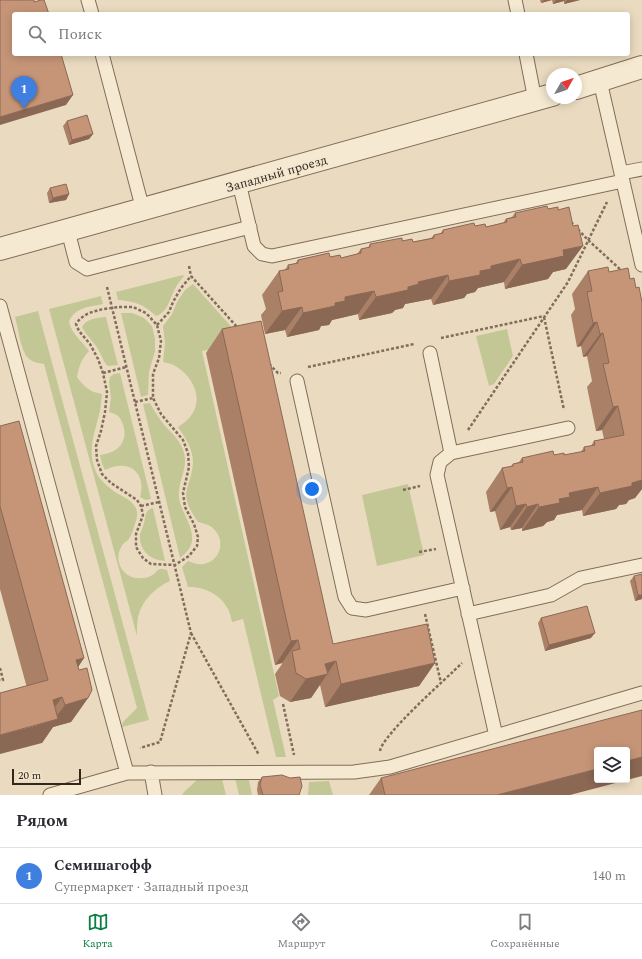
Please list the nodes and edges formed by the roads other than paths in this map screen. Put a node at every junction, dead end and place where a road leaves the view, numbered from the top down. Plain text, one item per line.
1 (88, 0) edge
2 (515, 0) edge
3 (91, 12) edge
4 (518, 12) edge
5 (103, 56) edge
6 (527, 56) edge
7 (642, 67) edge
8 (600, 81) junction
9 (582, 86) edge
10 (544, 98) edge
11 (642, 169) edge
12 (622, 177) junction
13 (239, 183) junction
14 (144, 210) junction
15 (250, 227) junction
16 (68, 231) junction
17 (1, 244) edge
18 (642, 265) edge
19 (0, 306) edge
20 (430, 353) dead end
21 (297, 381) dead end
22 (568, 428) road end
23 (451, 453) junction
24 (642, 565) edge
25 (463, 588) junction
26 (468, 614) junction
27 (642, 693) edge
28 (496, 736) junction
29 (151, 772) junction
30 (127, 773) junction
31 (50, 795) edge
32 (156, 795) edge

1 - 3 lane
2 - 4 lane
5 - 14 lane
6 - 10 lane
7 - 8 street
8 - 9 street
8 - 12 lane
10 - 13 street, Западный проезд
11 - 12 lane
12 - 15 lane
12 - 18 lane
13 - 14 street, Западный проезд
13 - 15 lane
14 - 16 street, Западный проезд
15 - 16 lane
16 - 17 street, Западный проезд
19 - 30 lane
20 - 23 lane
21 - 25 lane
22 - 23 lane
23 - 25 lane
24 - 26 lane
25 - 26 lane
26 - 28 lane
27 - 28 lane
28 - 29 lane
29 - 30 lane
29 - 32 lane
30 - 31 lane

